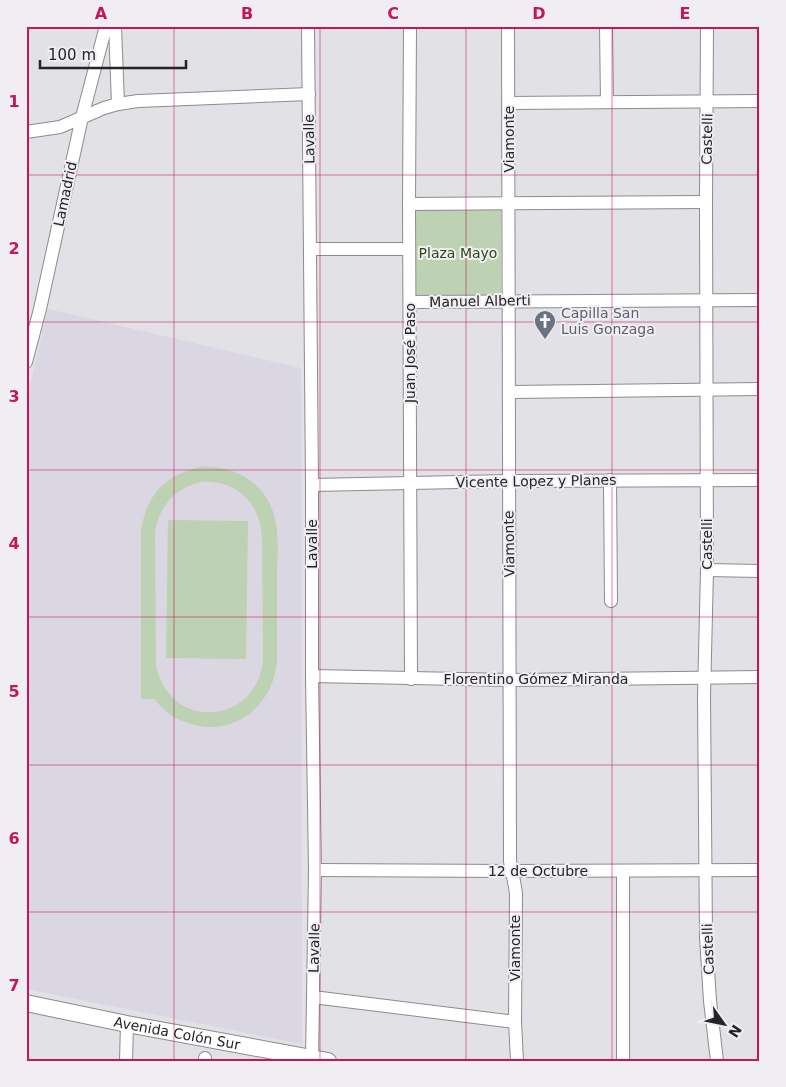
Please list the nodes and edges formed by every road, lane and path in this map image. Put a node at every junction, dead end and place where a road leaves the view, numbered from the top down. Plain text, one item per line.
1 (106, 26) edge
2 (115, 26) edge
3 (308, 26) edge
4 (410, 26) edge
5 (508, 26) edge
6 (606, 26) edge
7 (707, 26) edge
8 (309, 94) junction
9 (707, 101) junction
10 (760, 101) edge
11 (607, 102) junction
12 (509, 103) junction
13 (118, 104) junction
14 (82, 117) junction
15 (26, 132) edge
16 (706, 202) junction
17 (408, 204) junction
18 (509, 204) junction
19 (409, 248) junction
20 (311, 249) junction
21 (509, 300) junction
22 (707, 300) junction
23 (760, 300) edge
24 (410, 302) junction
25 (40, 309) junction
26 (26, 311) edge
27 (26, 362) edge
28 (707, 389) junction
29 (760, 389) edge
30 (510, 392) junction
31 (610, 480) junction
32 (707, 480) junction
33 (760, 480) edge
34 (509, 481) junction
35 (410, 483) junction
36 (312, 485) junction
37 (707, 570) junction
38 (760, 571) edge
39 (611, 601) dead end
40 (312, 676) junction
41 (705, 677) junction
42 (760, 677) edge
43 (411, 679) junction
44 (510, 680) junction
45 (315, 870) junction
46 (706, 870) junction
47 (760, 870) edge
48 (512, 871) junction
49 (624, 871) junction
50 (312, 997) junction
51 (26, 1003) edge
52 (515, 1022) junction
53 (127, 1024) junction
54 (311, 1059) edge
55 (126, 1061) edge
56 (328, 1061) edge
57 (516, 1061) edge
58 (622, 1061) edge
59 (717, 1061) edge

1 - 14 street, Lamadrid
2 - 13 street
3 - 8 street, Lavalle
4 - 17 street, Juan José Paso
5 - 12 street, Viamonte
6 - 11 street
7 - 9 street, Castelli
8 - 13 street
8 - 20 street, Lavalle
9 - 10 street
9 - 11 street
9 - 16 street, Castelli
11 - 12 street
12 - 18 street, Viamonte
13 - 14 street
14 - 15 street
14 - 25 street, Lamadrid
16 - 18 street
16 - 22 street, Castelli
17 - 18 street
17 - 19 street, Juan José Paso
18 - 21 street, Viamonte
19 - 20 street
19 - 24 street, Juan José Paso
20 - 36 street, Lavalle
21 - 22 street, Manuel Alberti
21 - 24 street, Manuel Alberti
21 - 30 street, Viamonte
22 - 23 street, Manuel Alberti
22 - 28 street, Castelli
24 - 35 street, Juan José Paso
25 - 26 street
25 - 27 street, Lamadrid
28 - 29 street
28 - 30 street
28 - 32 street, Castelli
30 - 34 street, Viamonte
31 - 32 street, Vicente Lopez y Planes
31 - 34 street, Vicente Lopez y Planes
31 - 39 street
32 - 33 street, Vicente Lopez y Planes
32 - 37 street, Castelli
34 - 35 street, Vicente Lopez y Planes
34 - 44 street, Viamonte
35 - 36 street, Vicente Lopez y Planes
35 - 43 street, Juan José Paso
36 - 40 street, Lavalle
37 - 38 street
37 - 41 street, Castelli
40 - 43 street, Florentino Gómez Miranda
40 - 45 street, Lavalle
41 - 42 street, Florentino Gómez Miranda
41 - 44 street, Florentino Gómez Miranda
41 - 46 street, Castelli
43 - 44 street, Florentino Gómez Miranda
44 - 48 street, Viamonte
45 - 48 street, 12 de Octubre
45 - 50 street, Lavalle
46 - 47 street, 12 de Octubre
46 - 49 street, 12 de Octubre
46 - 59 street, Castelli
48 - 49 street, 12 de Octubre
48 - 52 street, Viamonte
49 - 58 street
50 - 52 street
50 - 54 street, Lavalle
51 - 53 main road, Avenida Colón Sur
52 - 57 street, Viamonte
53 - 54 main road, Avenida Colón Sur
53 - 55 street
54 - 56 main road, Avenida Colón Sur

